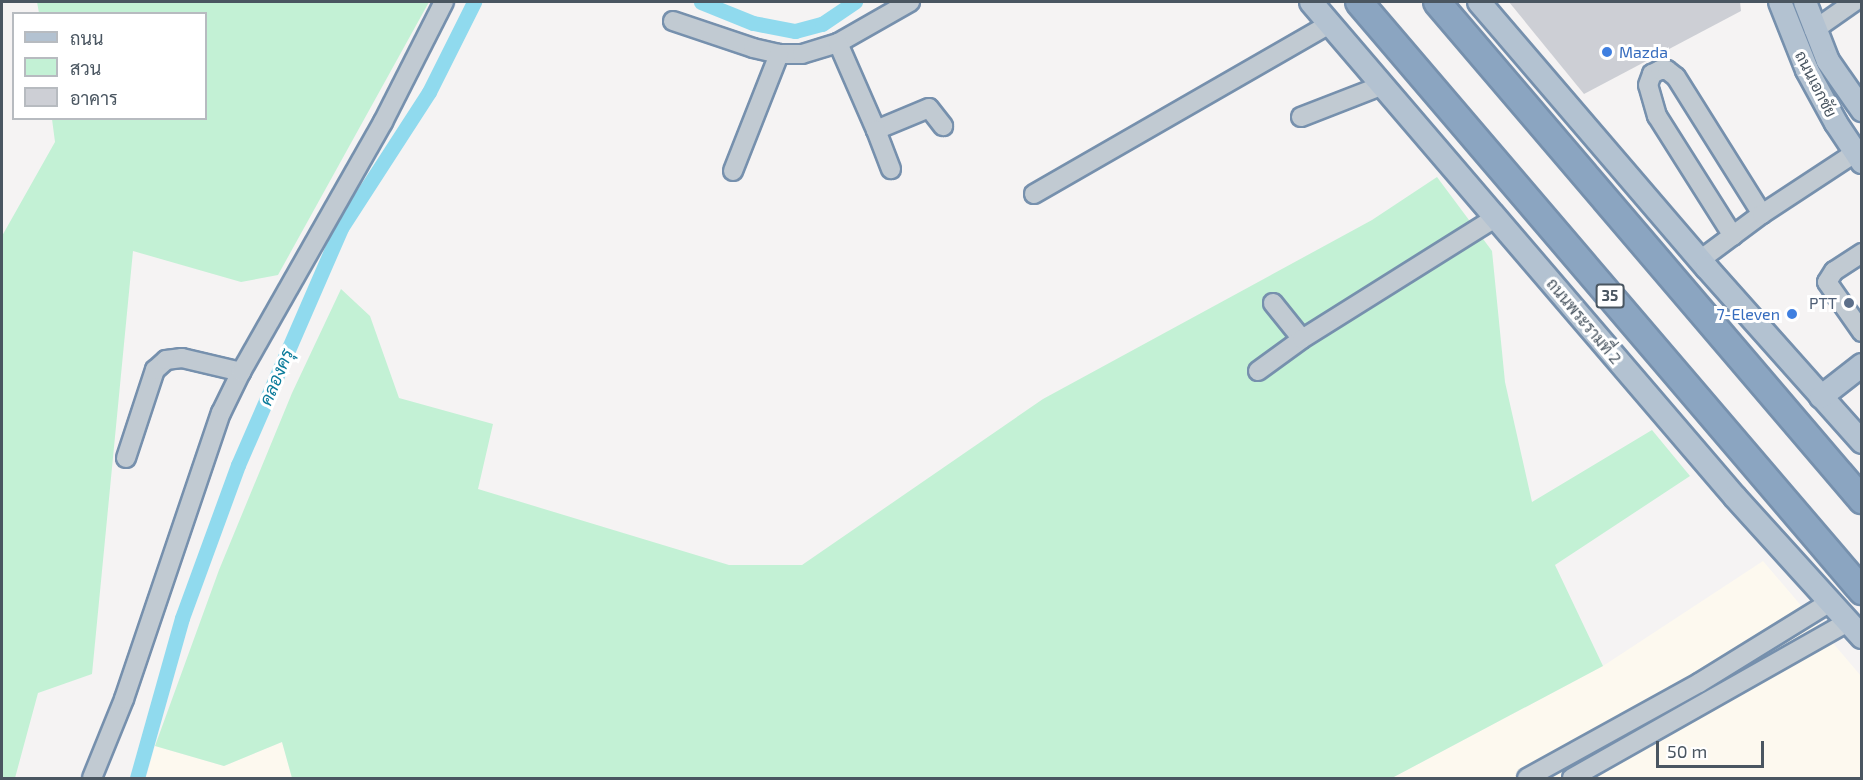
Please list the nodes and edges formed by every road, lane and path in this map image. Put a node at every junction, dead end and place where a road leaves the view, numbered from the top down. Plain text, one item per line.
1 (444, 2) edge
2 (910, 2) edge
3 (1311, 2) edge
4 (1359, 2) edge
5 (1437, 2) edge
6 (1479, 2) edge
7 (1780, 2) edge
8 (1805, 2) edge
9 (1854, 2) edge
10 (673, 21) dead end
11 (1330, 24) junction
12 (1814, 30) junction
13 (838, 43) junction
14 (779, 54) junction
15 (1383, 85) junction
16 (1862, 110) edge
17 (1301, 117) dead end
18 (942, 126) dead end
19 (876, 130) junction
20 (1858, 157) edge
21 (891, 169) dead end
22 (733, 171) dead end
23 (1034, 194) dead end
24 (1762, 214) junction
25 (1496, 218) junction
26 (1733, 236) junction
27 (1862, 253) edge
28 (1700, 260) junction
29 (1273, 303) dead end
30 (1862, 332) edge
31 (1302, 339) junction
32 (1862, 365) edge
33 (1258, 371) dead end
34 (241, 372) junction
35 (1821, 397) junction
36 (1862, 442) edge
37 (126, 458) dead end
38 (1862, 500) edge
39 (1862, 591) edge
40 (1832, 602) junction
41 (1855, 629) edge
42 (1566, 758) junction
43 (92, 778) edge
44 (1527, 778) edge
45 (1574, 778) edge

1 - 34 street
2 - 13 street
3 - 11 main road, ถนนพระรามที่ 2 / 35
4 - 39 highway, 35
5 - 38 highway
6 - 28 main road
7 - 20 main road, ถนนเอกชัย
8 - 12 main road, ถนนเอกชัย
9 - 12 street
10 - 14 street
11 - 15 main road, ถนนพระรามที่ 2 / 35
11 - 23 street
12 - 16 main road, ถนนเอกชัย
13 - 14 street
13 - 19 street
14 - 22 street
15 - 17 street
15 - 25 main road, ถนนพระรามที่ 2 / 35
18 - 19 street
19 - 21 street
20 - 24 street
24 - 26 street
24 - 26 street
25 - 31 street
25 - 40 main road, ถนนพระรามที่ 2 / 35
26 - 28 street
27 - 30 street
28 - 35 main road
29 - 31 street
31 - 33 street
32 - 35 main road
34 - 37 street
34 - 43 street
35 - 36 main road
40 - 41 main road, ถนนพระรามที่ 2 / 35
40 - 42 street
41 - 45 street
42 - 44 street
42 - 45 street

